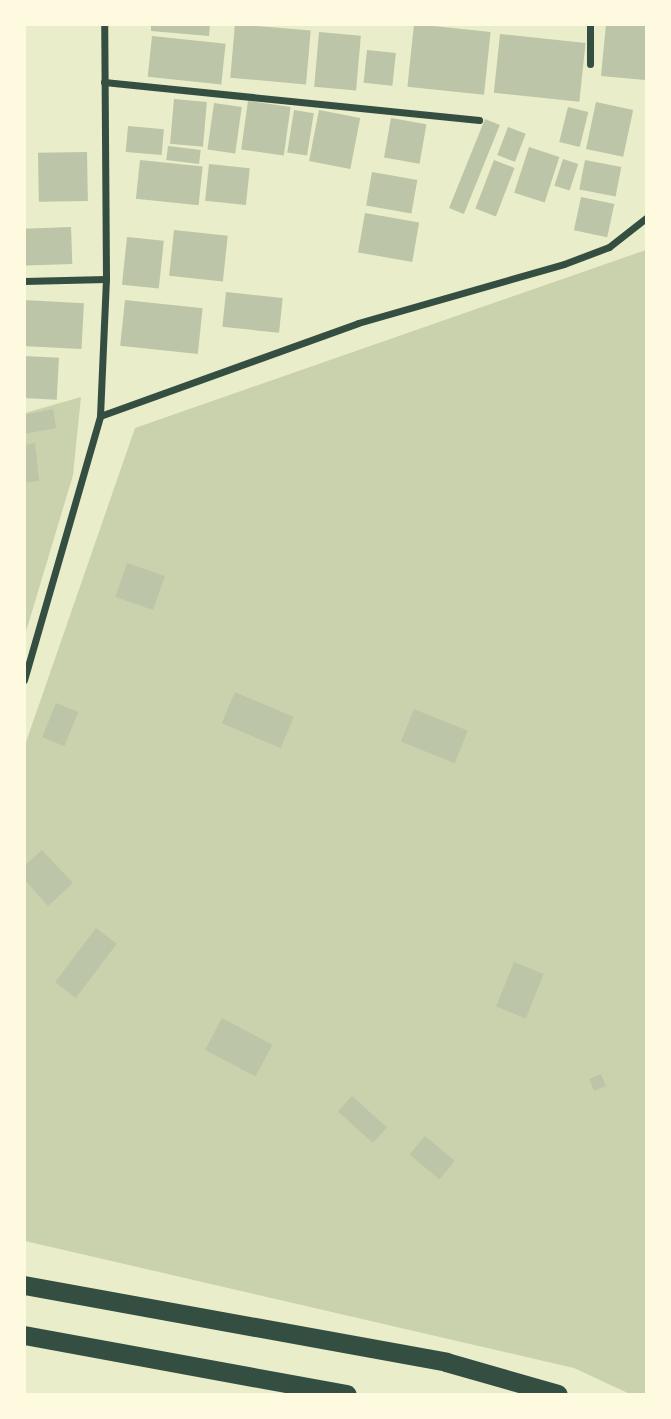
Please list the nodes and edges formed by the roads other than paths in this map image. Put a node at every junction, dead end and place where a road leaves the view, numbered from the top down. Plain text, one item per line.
1 (104, 24) edge
2 (590, 24) edge
3 (590, 64) dead end
4 (104, 82) junction
5 (479, 120) dead end
6 (646, 218) edge
7 (106, 279) junction
8 (24, 281) edge
9 (100, 416) junction
10 (24, 680) edge
11 (24, 1285) edge
12 (24, 1335) edge
13 (348, 1395) edge
14 (558, 1395) edge

1 - 4 street
2 - 3 street
4 - 5 street
4 - 7 street
6 - 9 street
7 - 8 street
7 - 9 street
9 - 10 street
11 - 14 highway
12 - 13 highway

